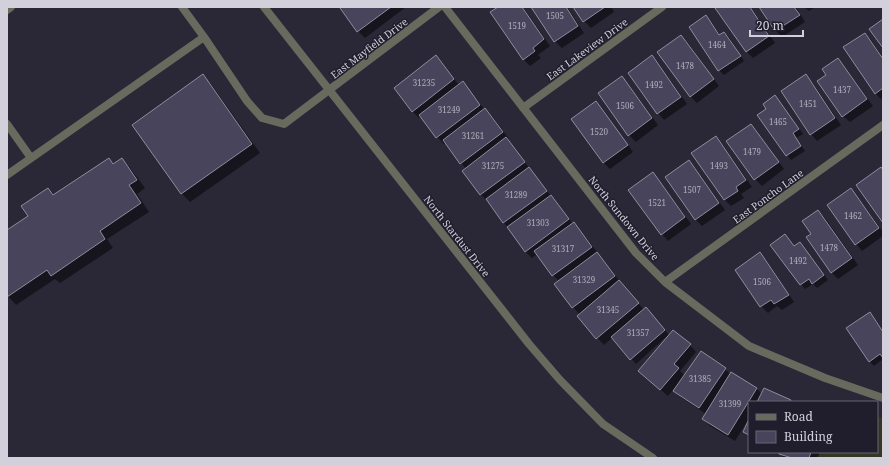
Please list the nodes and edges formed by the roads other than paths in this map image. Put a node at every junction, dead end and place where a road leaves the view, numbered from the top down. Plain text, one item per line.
1 (11, 7) edge
2 (182, 7) edge
3 (264, 7) edge
4 (439, 7) edge
5 (445, 7) edge
6 (662, 7) edge
7 (7, 10) edge
8 (204, 37) junction
9 (329, 90) junction
10 (523, 108) junction
11 (7, 124) edge
12 (883, 125) edge
13 (31, 158) junction
14 (7, 175) edge
15 (664, 282) junction
16 (883, 398) edge
17 (653, 458) edge

1 - 7 street
2 - 8 street
3 - 9 street, North Stardust Drive
4 - 9 street, East Mayfield Drive
5 - 10 street, North Sundown Drive
6 - 10 street, East Lakeview Drive
8 - 9 street, East Mayfield Drive
8 - 13 street
9 - 17 street, North Stardust Drive
10 - 15 street, North Sundown Drive
11 - 13 street
12 - 15 street, East Poncho Lane
13 - 14 street
15 - 16 street, North Sundown Drive

